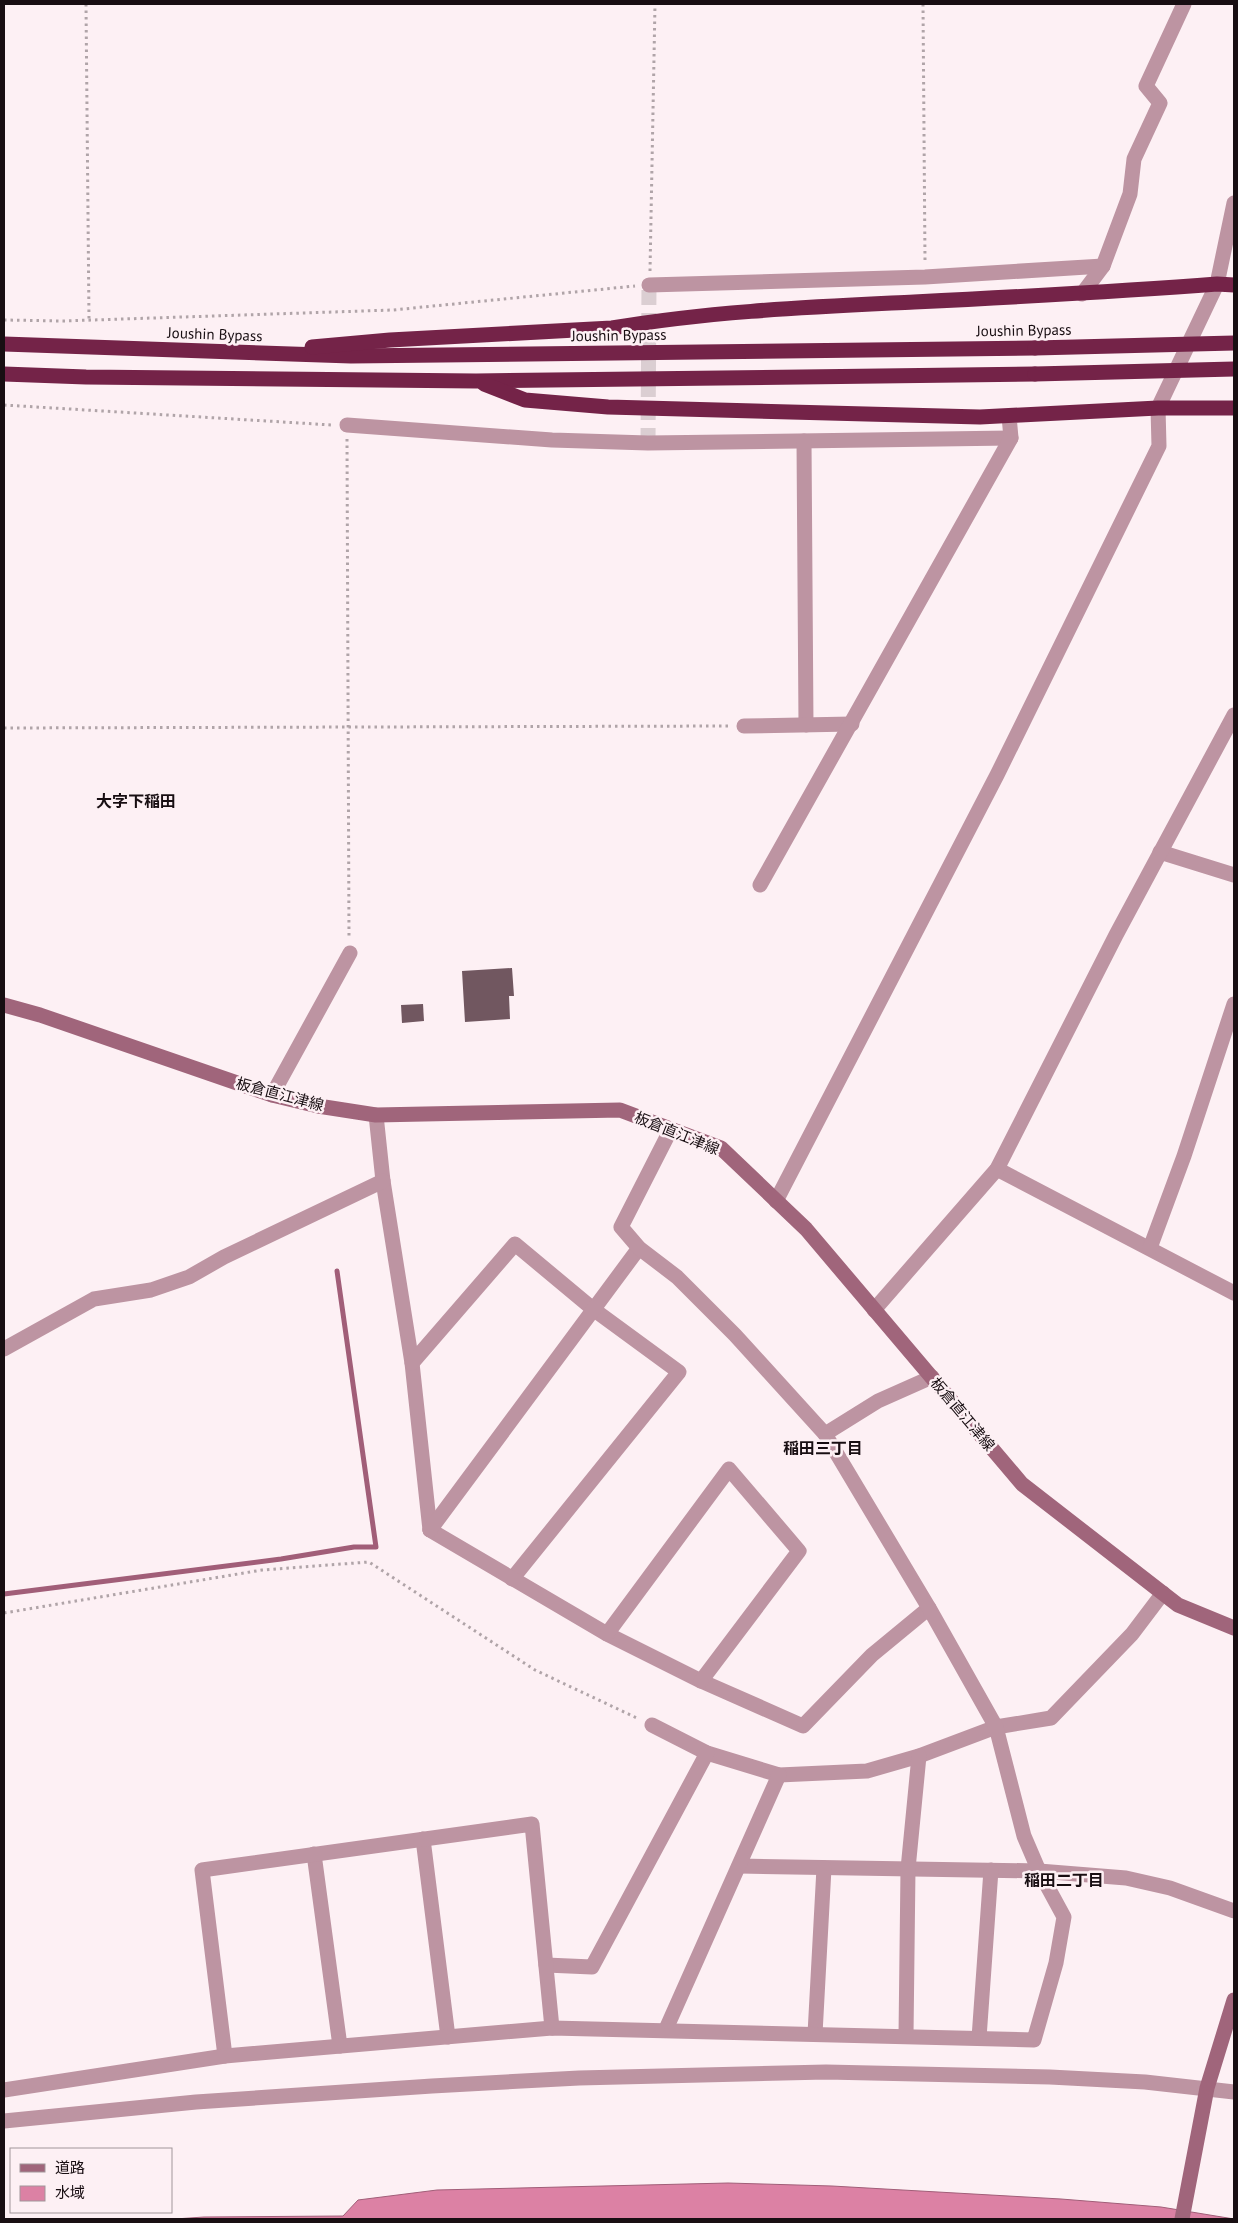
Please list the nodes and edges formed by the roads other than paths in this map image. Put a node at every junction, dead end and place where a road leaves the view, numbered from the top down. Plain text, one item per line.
1 (1184, 4) edge
2 (1234, 203) edge
3 (1103, 266) junction
4 (1217, 284) junction
5 (649, 285) road end
6 (1234, 285) edge
7 (1082, 294) junction
8 (1234, 343) edge
9 (4, 344) edge
10 (241, 353) junction
11 (1234, 369) edge
12 (4, 374) edge
13 (476, 381) junction
14 (1158, 408) junction
15 (1234, 408) edge
16 (1009, 416) junction
17 (347, 426) road end
18 (1011, 438) junction
19 (804, 441) junction
20 (1234, 715) edge
21 (852, 724) junction
22 (806, 725) junction
23 (744, 726) road end
24 (1160, 852) junction
25 (1234, 875) edge
26 (760, 885) dead end
27 (350, 954) road end
28 (1234, 1004) edge
29 (4, 1005) edge
30 (1230, 1032) edge
31 (272, 1096) junction
32 (376, 1115) junction
33 (671, 1129) junction
34 (997, 1169) junction
35 (383, 1181) junction
36 (776, 1201) junction
37 (639, 1248) junction
38 (1150, 1248) junction
39 (1234, 1293) edge
40 (593, 1309) junction
41 (874, 1310) junction
42 (4, 1349) edge
43 (412, 1363) junction
44 (932, 1377) junction
45 (826, 1434) junction
46 (430, 1530) junction
47 (512, 1579) junction
48 (1163, 1593) junction
49 (929, 1608) junction
50 (1234, 1628) edge
51 (607, 1634) junction
52 (701, 1681) junction
53 (652, 1725) road end
54 (996, 1727) junction
55 (707, 1753) junction
56 (919, 1756) junction
57 (779, 1775) junction
58 (423, 1839) junction
59 (314, 1854) junction
60 (739, 1866) junction
61 (824, 1868) junction
62 (908, 1869) junction
63 (991, 1870) junction
64 (1038, 1872) junction
65 (1234, 1911) edge
66 (546, 1965) junction
67 (1234, 2000) edge
68 (552, 2028) junction
69 (666, 2029) junction
70 (815, 2034) junction
71 (448, 2036) junction
72 (906, 2036) junction
73 (979, 2038) junction
74 (340, 2046) junction
75 (225, 2056) junction
76 (1207, 2088) junction
77 (4, 2090) edge
78 (1234, 2092) edge
79 (4, 2121) edge
80 (1182, 2219) edge

1 - 3 street
2 - 4 street
3 - 5 street
3 - 7 street
4 - 6 highway
4 - 7 highway
4 - 14 street
7 - 10 highway
8 - 10 highway, Joushin Bypass, bridge
9 - 10 highway, Joushin Bypass
11 - 13 highway, bridge
12 - 13 highway
13 - 16 highway
14 - 15 highway
14 - 16 highway
14 - 36 street
16 - 18 street
17 - 19 street
18 - 19 street
18 - 21 street
19 - 22 street
20 - 24 street
21 - 22 street
21 - 26 street
22 - 23 street
24 - 25 street
24 - 34 street
27 - 31 street
28 - 30 street
29 - 31 main road, 板倉直江津線
30 - 38 street
31 - 32 main road, 板倉直江津線
32 - 33 main road, 板倉直江津線
32 - 35 street
33 - 36 main road, 板倉直江津線
33 - 37 street
34 - 38 street
34 - 41 street
35 - 42 street
35 - 43 street
36 - 41 main road, 板倉直江津線
37 - 40 street
37 - 45 street
38 - 39 street
40 - 43 street
40 - 46 street
40 - 47 street
41 - 44 main road, 板倉直江津線
43 - 46 street
44 - 45 street
44 - 48 main road, 板倉直江津線
45 - 49 street
46 - 47 street
47 - 51 street
48 - 50 main road, 板倉直江津線
48 - 54 street
49 - 52 street
49 - 54 street
51 - 52 street
51 - 52 street
53 - 55 street
54 - 56 street
54 - 64 street
55 - 57 street
55 - 66 street
56 - 57 street
56 - 62 street
57 - 60 street
58 - 59 street
58 - 66 street
58 - 71 street
59 - 74 street
59 - 75 street
60 - 61 street
60 - 69 street
61 - 62 street
61 - 70 street
62 - 63 street
62 - 72 street
63 - 64 street
63 - 73 street
64 - 65 street
64 - 73 street
66 - 68 street
67 - 76 main road
68 - 69 street
68 - 71 street
69 - 70 street
70 - 72 street
71 - 74 street
72 - 73 street
74 - 75 street
75 - 77 street
76 - 78 street
76 - 79 street
76 - 80 main road

